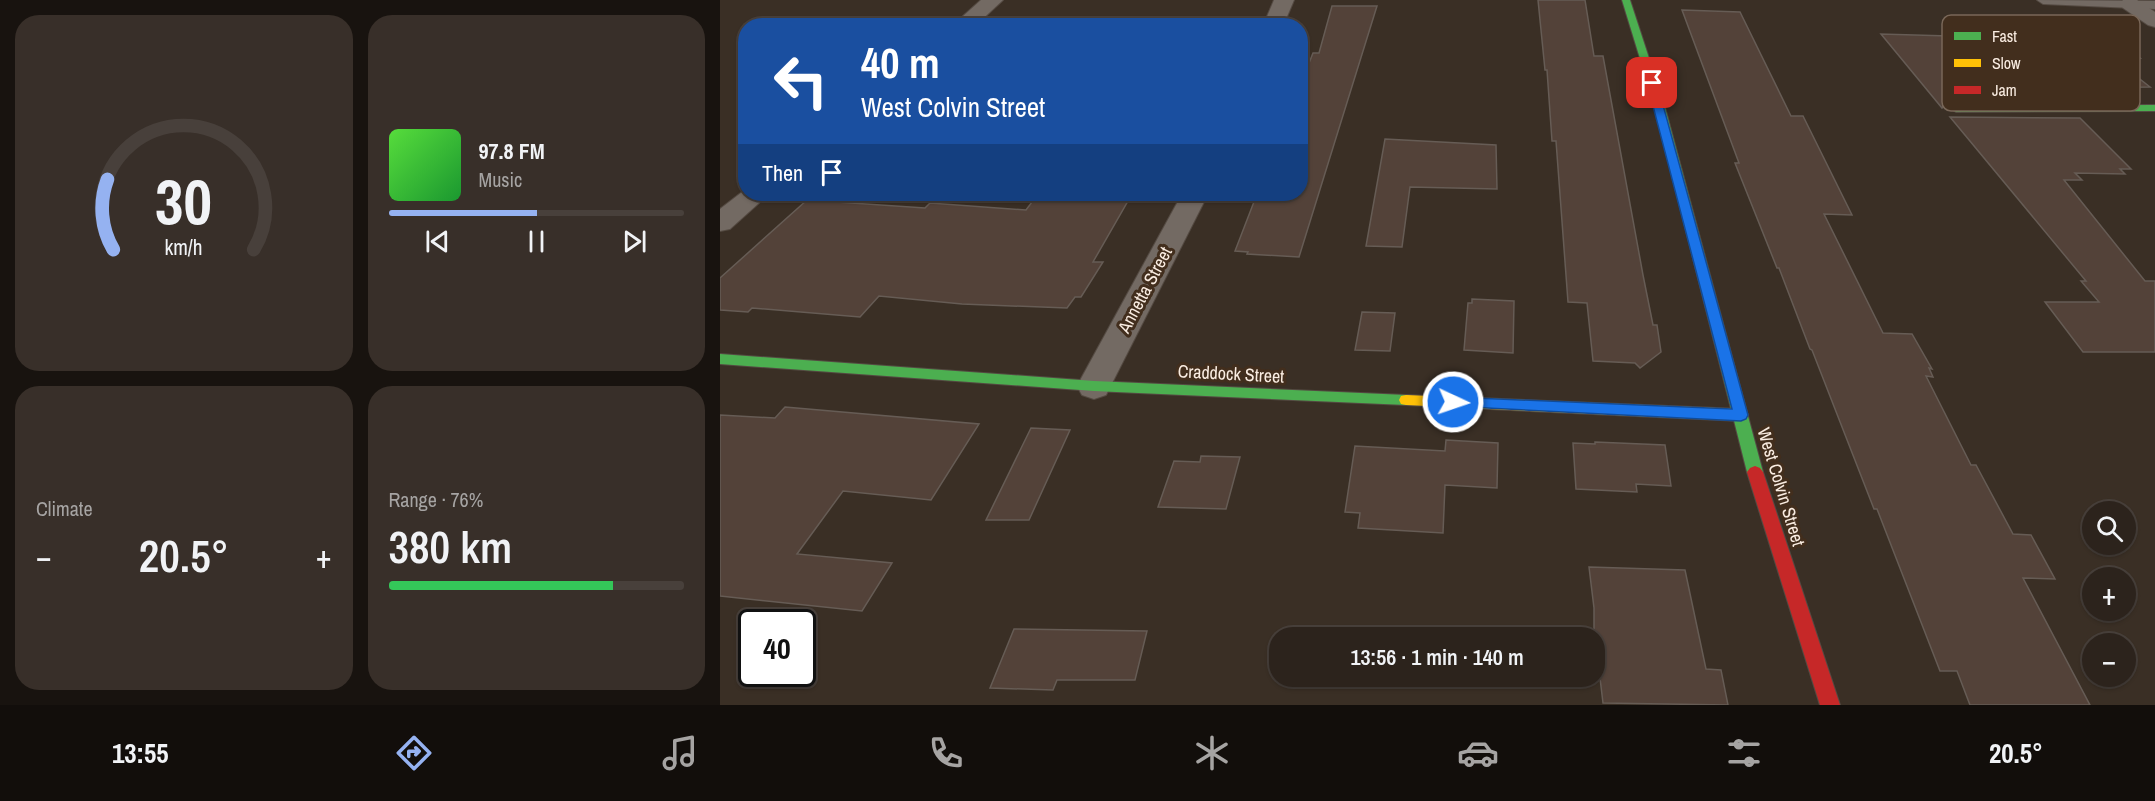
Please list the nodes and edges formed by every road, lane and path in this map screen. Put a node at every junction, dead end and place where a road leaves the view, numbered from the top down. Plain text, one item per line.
1 (993, 0) edge
2 (1284, 0) edge
3 (1626, 0) edge
4 (2043, 0) edge
5 (2130, 4) junction
6 (2155, 5) edge
7 (972, 18) edge
8 (1276, 18) edge
9 (2155, 21) edge
10 (2140, 108) edge
11 (2155, 108) edge
12 (747, 201) edge
13 (1191, 201) edge
14 (720, 223) edge
15 (720, 359) edge
16 (1094, 386) junction
17 (1741, 415) junction
18 (1830, 705) edge

1 - 7 street
2 - 8 street
3 - 17 street, West Colvin Street
4 - 5 lane
5 - 6 lane
5 - 9 street
10 - 11 street
12 - 14 street
13 - 16 street, Annetta Street
15 - 16 street, Craddock Street
16 - 17 street, Craddock Street
17 - 18 street, West Colvin Street

